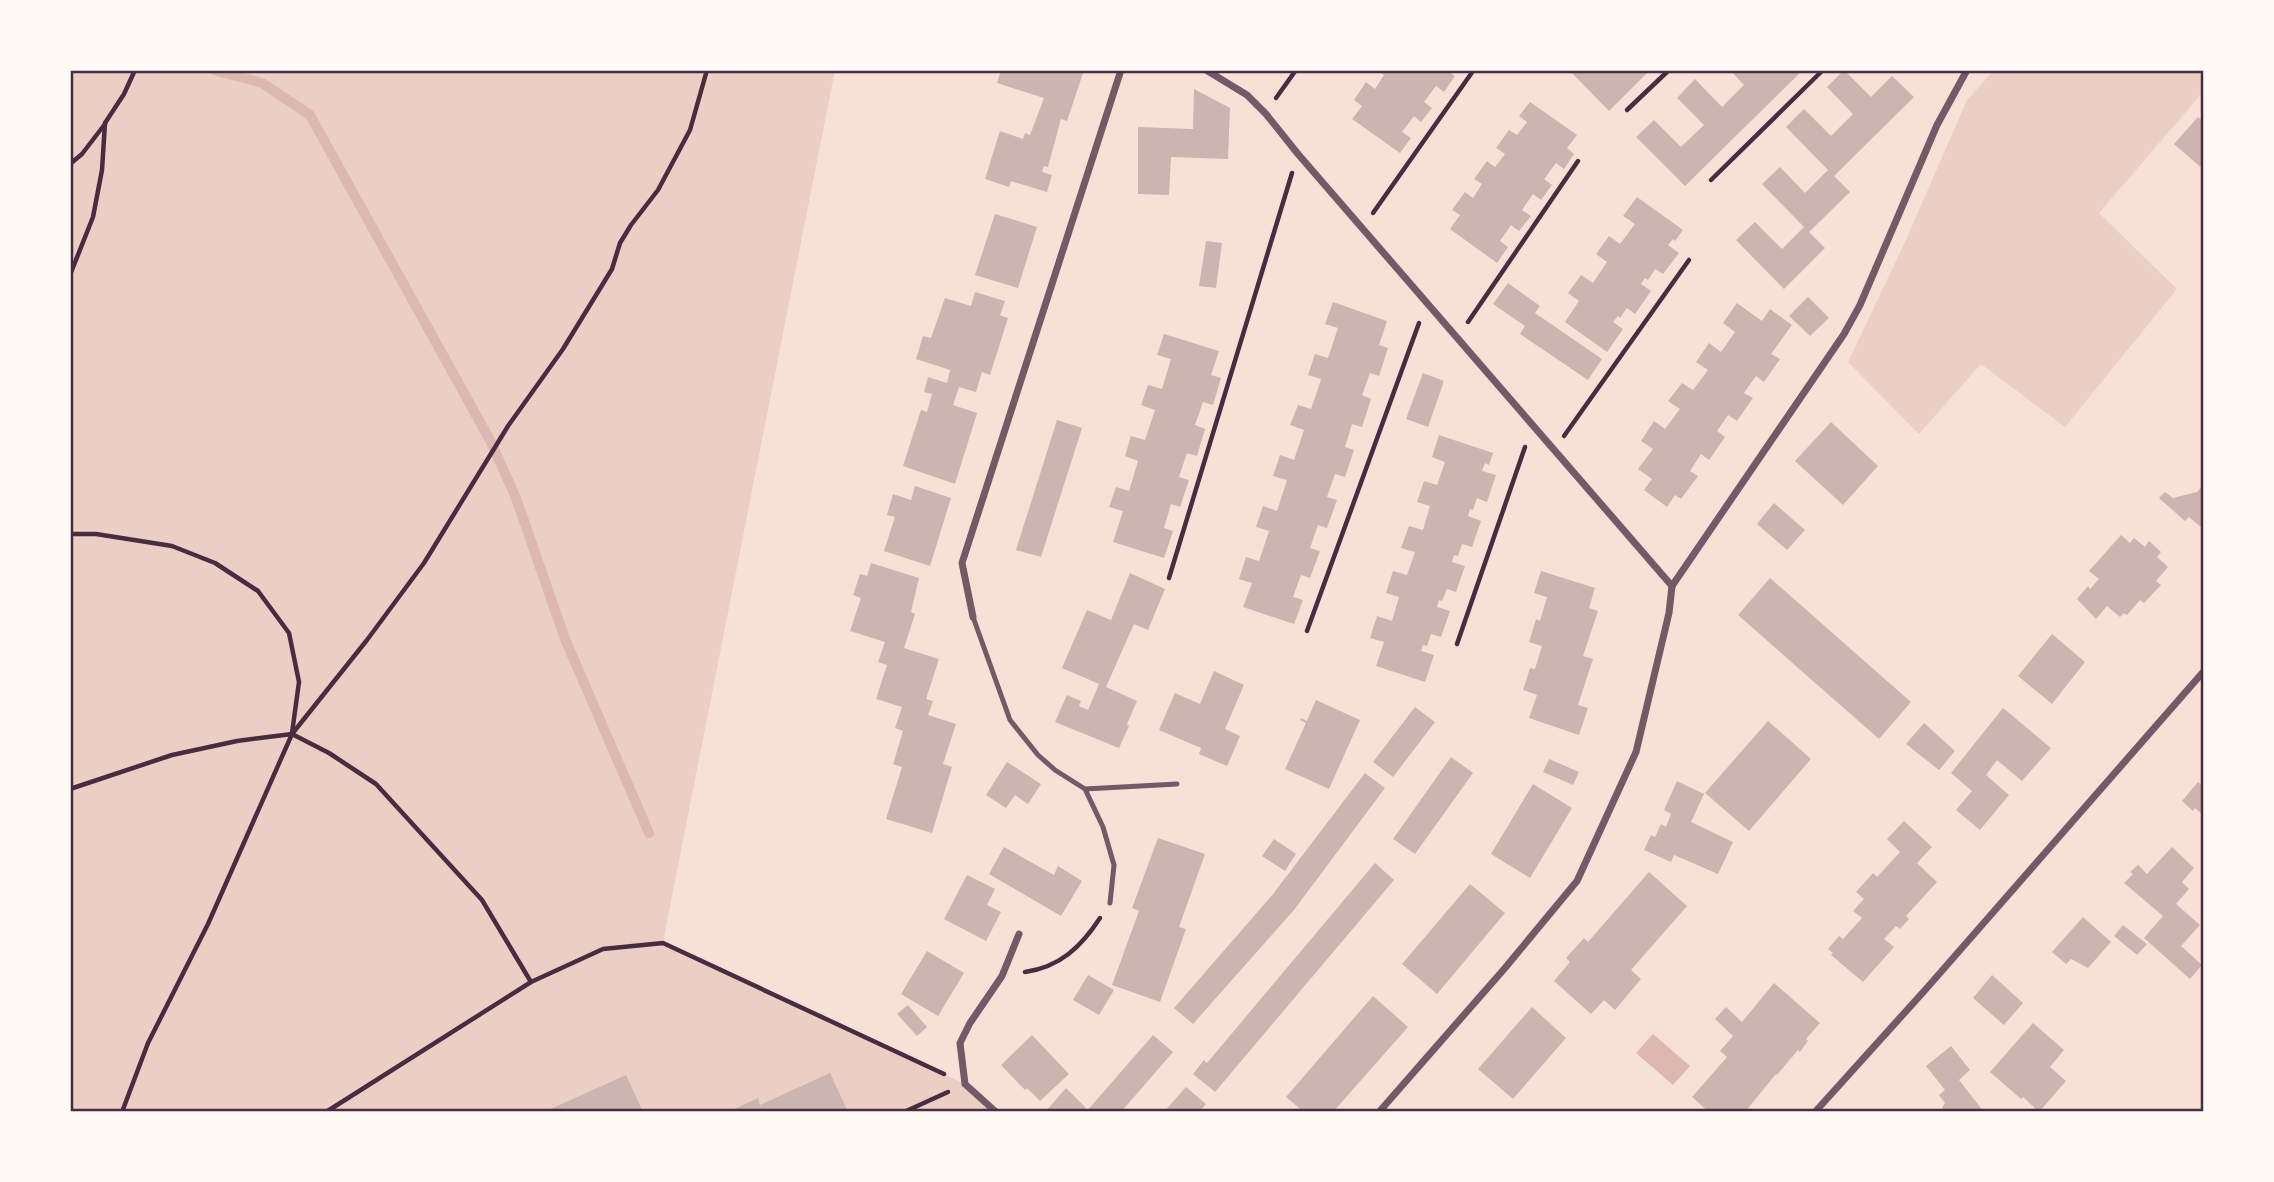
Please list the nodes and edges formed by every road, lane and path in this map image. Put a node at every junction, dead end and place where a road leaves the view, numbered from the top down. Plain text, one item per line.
1 (135, 70) edge
2 (707, 70) edge
3 (1121, 70) edge
4 (1206, 70) edge
5 (1296, 70) edge
6 (1669, 70) edge
7 (1822, 70) edge
8 (1473, 71) edge
9 (1962, 72) edge
10 (1627, 110) dead end
11 (1266, 114) junction
12 (106, 123) junction
13 (1298, 154) junction
14 (1578, 161) dead end
15 (70, 164) edge
16 (1711, 180) dead end
17 (1362, 228) junction
18 (1689, 260) dead end
19 (70, 275) edge
20 (1426, 302) junction
21 (1457, 338) junction
22 (1532, 425) junction
23 (1554, 450) junction
24 (70, 534) edge
25 (1169, 578) dead end
26 (1672, 586) junction
27 (973, 617) joint
28 (1307, 631) dead end
29 (1457, 645) dead end
30 (2204, 671) edge
31 (292, 734) junction
32 (1177, 784) dead end
33 (70, 789) edge
34 (1085, 789) junction
35 (1110, 903) joint
36 (1018, 934) dead end
37 (1002, 976) junction
38 (531, 982) junction
39 (965, 1084) junction
40 (122, 1112) edge
41 (326, 1112) edge
42 (904, 1112) edge
43 (996, 1112) edge
44 (1379, 1112) edge
45 (1815, 1112) edge

1 - 12 path
2 - 31 path
3 - 27 street
4 - 11 street
5 - 11 path
6 - 10 path
7 - 16 path
8 - 17 path
9 - 26 street
11 - 13 street
12 - 15 path
12 - 19 path
13 - 17 street
13 - 25 path
14 - 21 path
17 - 20 street
18 - 23 path
20 - 21 street
20 - 28 path
21 - 22 street
22 - 23 street
22 - 29 path
23 - 26 street
24 - 31 path
26 - 44 street
27 - 34 lane
30 - 45 street
31 - 33 path
31 - 38 path
31 - 40 path
32 - 34 lane
34 - 35 lane
35 - 37 path
36 - 37 street
37 - 39 street
38 - 39 path
38 - 41 path
39 - 42 path
39 - 43 street

